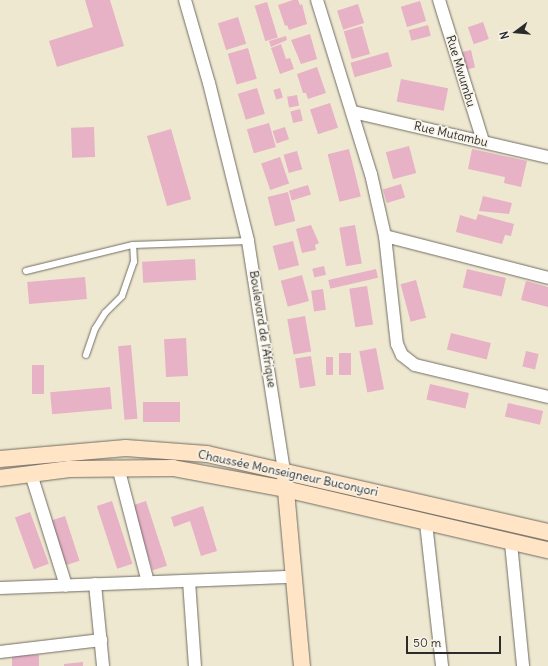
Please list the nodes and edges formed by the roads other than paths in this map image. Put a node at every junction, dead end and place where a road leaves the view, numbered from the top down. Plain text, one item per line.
1 (185, 0) edge
2 (317, 0) edge
3 (439, 0) edge
4 (353, 112) junction
5 (483, 141) junction
6 (548, 156) edge
7 (385, 236) junction
8 (248, 241) junction
9 (133, 245) junction
10 (26, 271) dead end
11 (548, 278) edge
12 (86, 355) dead end
13 (548, 397) edge
14 (0, 459) edge
15 (118, 467) junction
16 (284, 470) junction
17 (31, 474) junction
18 (0, 478) edge
19 (285, 489) junction
20 (426, 523) junction
21 (548, 532) edge
22 (511, 543) junction
23 (548, 550) edge
24 (293, 577) junction
25 (189, 581) junction
26 (148, 582) junction
27 (96, 584) junction
28 (66, 586) junction
29 (0, 588) edge
30 (101, 640) junction
31 (0, 652) edge
32 (104, 666) edge
33 (195, 666) edge
34 (302, 666) edge
35 (442, 666) edge
36 (523, 666) edge

1 - 8 street, Boulevard de l'Afrique
2 - 4 street
3 - 5 street, Rue Mwumbu
4 - 5 street, Rue Mutambu
4 - 7 street
5 - 6 street, Rue Mutambu
7 - 11 street
7 - 13 street
8 - 9 lane
8 - 16 street, Boulevard de l'Afrique
9 - 10 lane
9 - 12 lane
14 - 16 street, Chaussée Monseigneur Buconyori
15 - 17 street, Chaussée Monseigneur Buconyori
15 - 19 street, Chaussée Monseigneur Buconyori
15 - 26 street
16 - 19 street, Boulevard de l'Afrique
16 - 21 street, Chaussée Monseigneur Buconyori
17 - 18 street, Chaussée Monseigneur Buconyori
17 - 28 street
19 - 20 street, Chaussée Monseigneur Buconyori
19 - 24 street, Boulevard de l'Afrique
20 - 22 street, Chaussée Monseigneur Buconyori
20 - 35 street
22 - 23 street, Chaussée Monseigneur Buconyori
22 - 36 street
24 - 25 street
24 - 34 street, Boulevard de l'Afrique
25 - 26 street
25 - 33 street
26 - 27 street
27 - 28 street
27 - 30 street
28 - 29 street
30 - 31 street
30 - 32 street

